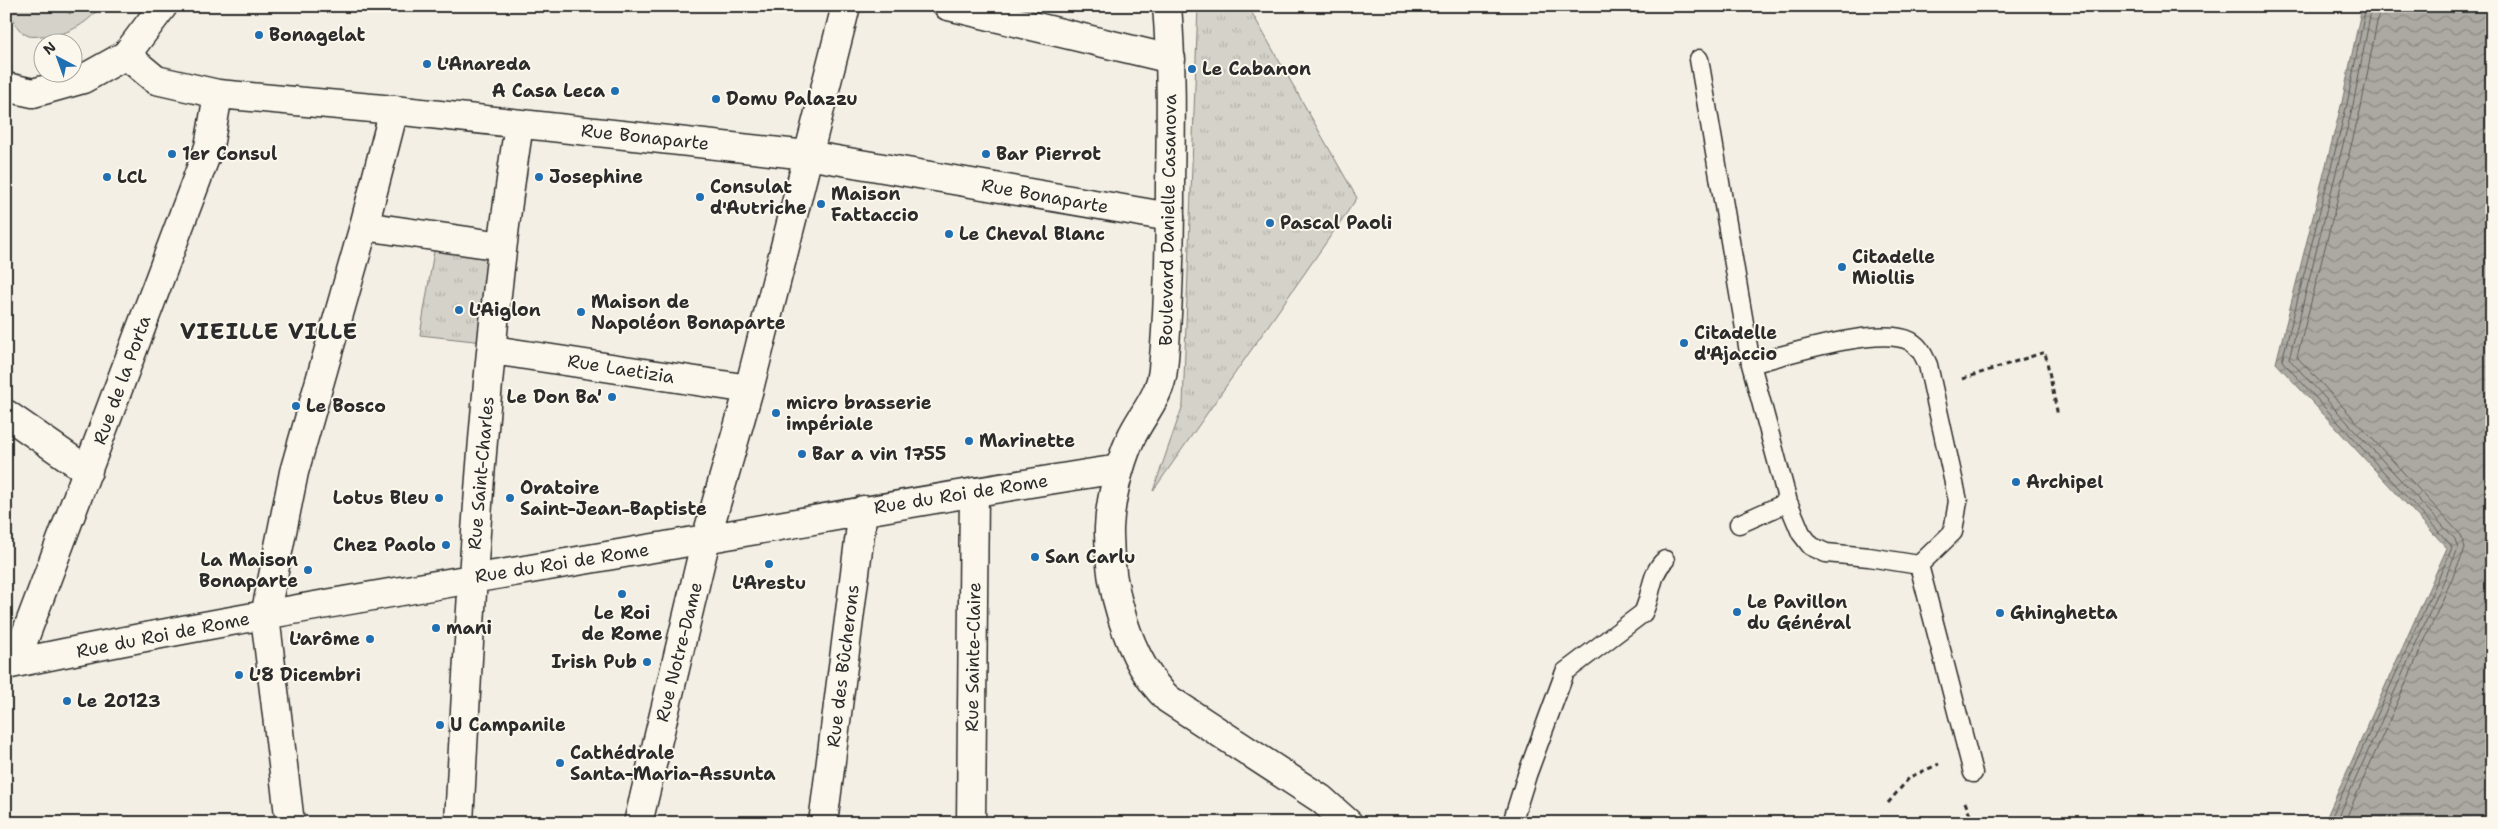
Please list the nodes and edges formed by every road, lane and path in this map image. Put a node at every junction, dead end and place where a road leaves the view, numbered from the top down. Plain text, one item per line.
1 (163, 6) edge
2 (846, 6) edge
3 (948, 6) edge
4 (1167, 6) edge
5 (126, 55) junction
6 (1171, 59) junction
7 (1699, 59) dead end
8 (6, 86) edge
9 (218, 94) junction
10 (394, 110) junction
11 (519, 124) junction
12 (807, 155) junction
13 (1170, 217) junction
14 (364, 226) junction
15 (502, 246) junction
16 (493, 350) junction
17 (1751, 364) junction
18 (749, 388) junction
19 (1934, 389) junction
20 (6, 414) edge
21 (2058, 416) dead end
22 (1119, 469) junction
23 (88, 471) junction
24 (974, 492) junction
25 (1788, 502) junction
26 (863, 510) junction
27 (1740, 524) dead end
28 (706, 539) junction
29 (1665, 560) dead end
30 (1920, 566) junction
31 (472, 578) junction
32 (265, 616) junction
33 (11, 664) edge
34 (1967, 751) junction
35 (1973, 773) dead end
36 (1963, 797) dead end
37 (1888, 804) dead end
38 (290, 823) edge
39 (459, 823) edge
40 (638, 823) edge
41 (823, 823) edge
42 (971, 823) edge
43 (1348, 823) edge
44 (1512, 823) edge
45 (1973, 823) edge

1 - 5 street
2 - 12 street, Rue Notre-Dame
3 - 6 street
4 - 6 street, Boulevard Danielle Casanova
5 - 8 street
5 - 9 street, Rue Bonaparte
6 - 13 street, Boulevard Danielle Casanova
7 - 17 lane
9 - 10 street, Rue Bonaparte
9 - 23 street, Rue de la Porta
10 - 11 street, Rue Bonaparte
10 - 14 street
11 - 12 street, Rue Bonaparte
11 - 15 street, Rue Saint-Charles
12 - 13 street, Rue Bonaparte
12 - 18 street, Rue Notre-Dame
13 - 22 street, Boulevard Danielle Casanova
14 - 15 street
14 - 32 street
15 - 16 street, Rue Saint-Charles
16 - 18 street, Rue Laetizia
16 - 31 street, Rue Saint-Charles
17 - 19 lane
17 - 25 lane
18 - 28 street, Rue Notre-Dame
19 - 21 path
19 - 30 lane
20 - 23 street
22 - 24 street, Rue du Roi de Rome
22 - 43 street, Boulevard Danielle Casanova
23 - 33 street, Rue de la Porta
24 - 26 street, Rue du Roi de Rome
24 - 42 street, Rue Sainte-Claire
25 - 27 lane
25 - 30 lane
26 - 28 street, Rue du Roi de Rome
26 - 41 street, Rue des Bûcherons
28 - 31 street, Rue du Roi de Rome
28 - 40 street, Rue Notre-Dame
29 - 44 lane
30 - 34 lane
31 - 32 street, Rue du Roi de Rome
31 - 39 street, Rue Saint-Charles
32 - 33 street, Rue du Roi de Rome
32 - 38 street
34 - 35 lane
34 - 37 path
36 - 45 path

